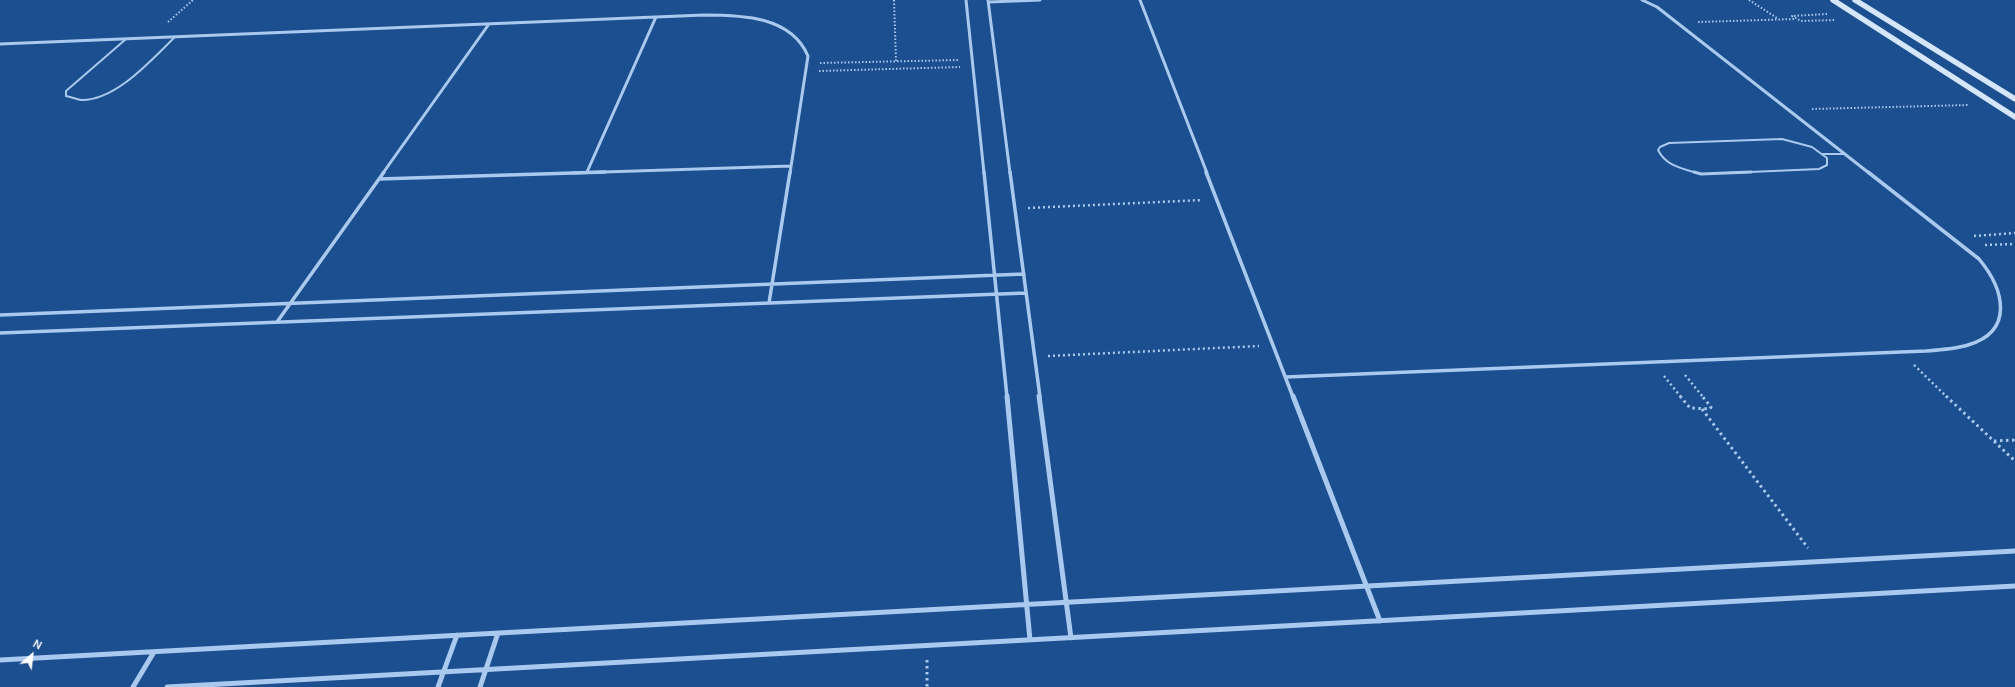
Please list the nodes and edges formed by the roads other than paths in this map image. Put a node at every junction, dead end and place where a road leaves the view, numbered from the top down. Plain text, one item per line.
1 (966, 0) edge
2 (1040, 0) edge
3 (1140, 0) edge
4 (1642, 0) edge
5 (1833, 0) edge
6 (1855, 0) edge
7 (989, 1) edge
8 (656, 17) junction
9 (489, 24) junction
10 (175, 37) junction
11 (126, 39) junction
12 (0, 44) edge
13 (2015, 99) edge
14 (2015, 117) edge
15 (1823, 154) junction
16 (1845, 154) junction
17 (791, 166) junction
18 (587, 172) junction
19 (379, 179) junction
20 (1024, 274) junction
21 (995, 275) junction
22 (772, 284) junction
23 (2001, 286) dead end
24 (1026, 293) junction
25 (997, 294) junction
26 (290, 303) junction
27 (769, 303) junction
28 (0, 315) edge
29 (277, 322) junction
30 (1998, 331) dead end
31 (0, 333) edge
32 (1286, 376) junction
33 (2015, 551) edge
34 (1366, 585) junction
35 (2015, 586) edge
36 (1067, 602) junction
37 (1027, 604) junction
38 (1380, 621) junction
39 (498, 633) junction
40 (457, 635) junction
41 (1071, 638) junction
42 (1030, 640) junction
43 (154, 652) junction
44 (0, 660) edge
45 (486, 670) junction
46 (443, 672) junction
47 (133, 687) edge
48 (167, 687) edge
49 (438, 687) edge
50 (480, 687) edge

1 - 21 street
2 - 7 street
3 - 32 street
4 - 16 street
5 - 14 street
6 - 13 street
7 - 20 street
8 - 9 street
8 - 17 street
8 - 18 street
9 - 10 street
9 - 19 street
10 - 11 street
10 - 11 lane
11 - 12 street
15 - 15 lane
15 - 16 lane
16 - 23 street
17 - 18 street
17 - 22 street
18 - 19 street
19 - 26 street
20 - 21 street
20 - 24 street
21 - 22 street
21 - 25 street
22 - 26 street
22 - 27 street
24 - 25 street
24 - 36 street
25 - 27 street
25 - 37 street
26 - 28 street
26 - 29 street
27 - 29 street
29 - 31 street
30 - 32 street
32 - 34 street
33 - 34 street
34 - 36 street
34 - 38 street
35 - 38 street
36 - 37 street
36 - 41 street
37 - 39 street
37 - 42 street
38 - 41 street
39 - 40 street
39 - 45 street
40 - 43 street
40 - 46 street
41 - 42 street
42 - 45 street
43 - 44 street
43 - 47 street
45 - 46 street
45 - 50 street
46 - 48 street
46 - 49 street

